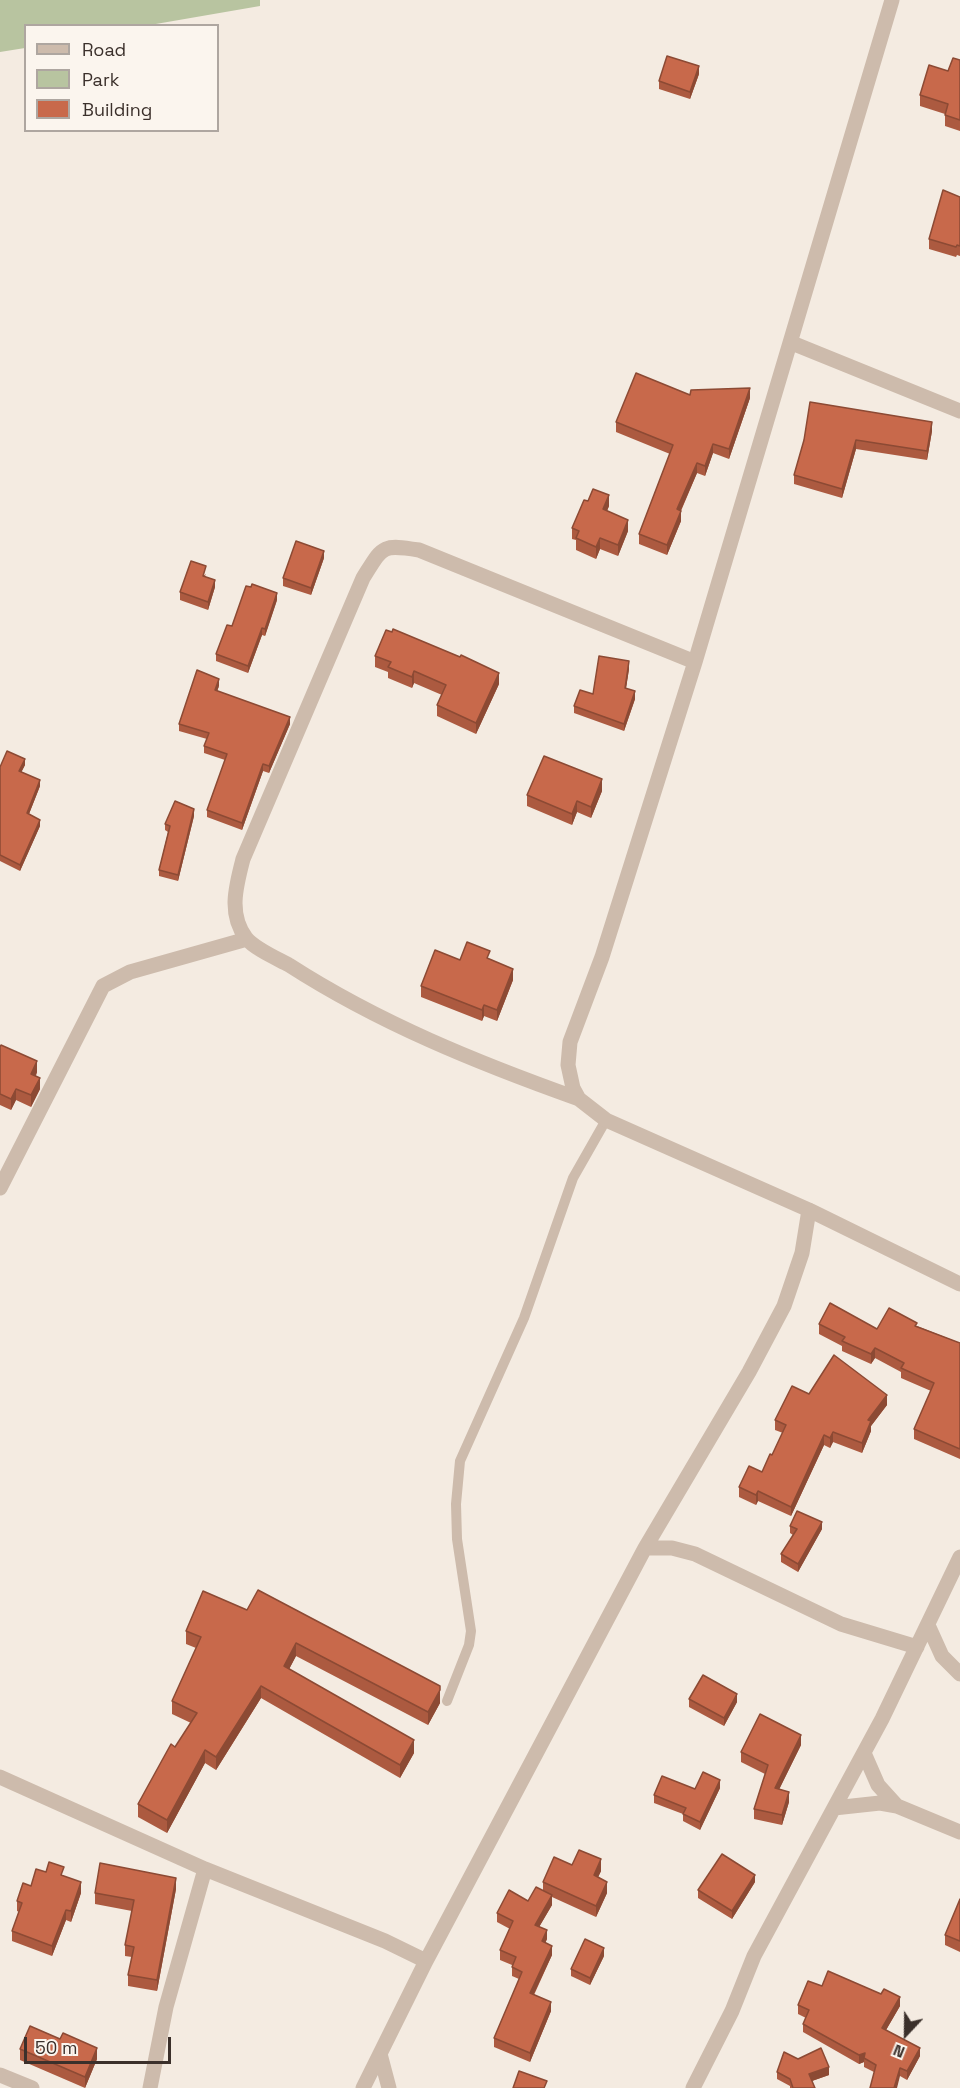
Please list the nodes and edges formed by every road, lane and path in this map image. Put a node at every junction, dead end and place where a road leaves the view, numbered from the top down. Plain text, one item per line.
1 (892, 0) edge
2 (792, 343) junction
3 (960, 411) edge
4 (695, 662) junction
5 (247, 939) junction
6 (579, 1099) junction
7 (606, 1120) junction
8 (0, 1188) edge
9 (808, 1210) junction
10 (960, 1284) edge
11 (645, 1548) junction
12 (960, 1557) edge
13 (928, 1624) junction
14 (917, 1647) junction
15 (960, 1674) edge
16 (447, 1701) dead end
17 (864, 1753) junction
18 (0, 1777) edge
19 (897, 1806) junction
20 (834, 1808) junction
21 (960, 1832) edge
22 (205, 1869) junction
23 (426, 1961) junction
24 (380, 2054) junction
25 (0, 2075) edge
26 (32, 2088) edge
27 (150, 2088) edge
28 (363, 2088) edge
29 (389, 2088) edge
30 (693, 2088) edge

1 - 2 street
2 - 3 street
2 - 4 street
4 - 5 street
4 - 6 street
5 - 6 street
5 - 8 street
6 - 7 street
7 - 9 street
7 - 16 lane
9 - 10 street
9 - 11 street
11 - 14 street
11 - 23 street
12 - 13 street
13 - 14 street
13 - 15 street
14 - 17 street
17 - 19 street
17 - 20 street
18 - 22 street
19 - 20 street
19 - 21 street
20 - 30 street
22 - 23 street
22 - 27 street
23 - 24 street
24 - 28 street
24 - 29 street
25 - 26 street

